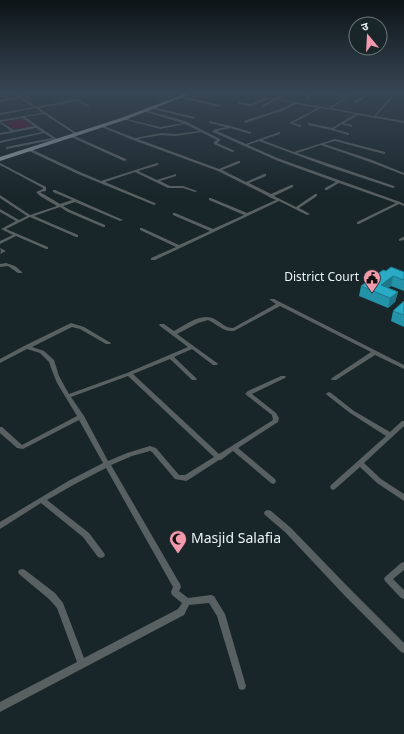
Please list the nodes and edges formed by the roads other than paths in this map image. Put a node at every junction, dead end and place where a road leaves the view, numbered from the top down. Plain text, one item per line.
1 (8, 127) edge
2 (35, 127) edge
3 (36, 127) edge
4 (66, 127) edge
5 (97, 127) edge
6 (103, 127) edge
7 (195, 127) edge
8 (324, 127) edge
9 (335, 127) edge
10 (229, 128) joint
11 (332, 129) junction
12 (13, 131) junction
13 (214, 131) junction
14 (44, 132) junction
15 (204, 132) junction
16 (250, 133) dead end
17 (279, 133) dead end
18 (0, 134) edge
19 (348, 134) dead end
20 (75, 135) junction
21 (133, 139) junction
22 (55, 140) junction
23 (259, 140) junction
24 (0, 142) edge
25 (320, 144) junction
26 (246, 145) junction
27 (7, 148) junction
28 (30, 150) junction
29 (233, 151) dead end
30 (294, 153) junction
31 (384, 153) dead end
32 (14, 155) junction
33 (0, 159) edge
34 (125, 160) dead end
35 (239, 162) dead end
36 (0, 164) edge
37 (157, 164) dead end
38 (135, 170) junction
39 (218, 170) junction
40 (175, 174) dead end
41 (404, 174) edge
42 (265, 175) dead end
43 (157, 181) junction
44 (339, 181) junction
45 (102, 182) junction
46 (246, 183) junction
47 (292, 186) dead end
48 (393, 187) dead end
49 (326, 189) dead end
50 (54, 191) dead end
51 (195, 191) dead end
52 (0, 196) edge
53 (270, 196) junction
54 (316, 196) dead end
55 (210, 199) dead end
56 (279, 200) junction
57 (74, 201) junction
58 (398, 203) junction
59 (154, 204) dead end
60 (59, 205) junction
61 (404, 205) edge
62 (297, 208) junction
63 (0, 210) edge
64 (174, 214) dead end
65 (308, 214) dead end
66 (248, 215) junction
67 (30, 216) junction
68 (121, 220) dead end
69 (18, 221) junction
70 (358, 223) dead end
71 (104, 226) dead end
72 (141, 229) dead end
73 (214, 231) junction
74 (15, 235) junction
75 (77, 236) dead end
76 (0, 243) edge
77 (179, 247) junction
78 (47, 248) dead end
79 (0, 249) edge
80 (0, 253) edge
81 (153, 260) dead end
82 (0, 266) edge
83 (20, 272) dead end
84 (272, 300) dead end
85 (280, 304) junction
86 (162, 325) dead end
87 (174, 334) junction
88 (108, 343) dead end
89 (26, 347) junction
90 (192, 347) junction
91 (374, 353) junction
92 (170, 356) junction
93 (0, 362) edge
94 (215, 364) dead end
95 (404, 367) edge
96 (129, 374) junction
97 (283, 377) dead end
98 (334, 378) dead end
99 (194, 379) dead end
100 (329, 394) dead end
101 (69, 396) junction
102 (81, 416) junction
103 (404, 423) edge
104 (0, 430) edge
105 (389, 435) junction
106 (234, 448) junction
107 (219, 458) junction
108 (360, 463) junction
109 (106, 464) junction
110 (273, 481) dead end
111 (333, 487) dead end
112 (404, 498) edge
113 (42, 500) junction
114 (268, 513) dead end
115 (0, 526) edge
116 (101, 555) dead end
117 (404, 565) edge
118 (22, 572) dead end
119 (404, 595) edge
120 (187, 602) junction
121 (404, 649) edge
122 (82, 664) junction
123 (242, 686) dead end
124 (0, 706) edge

1 - 12 street
2 - 12 street
3 - 14 street
4 - 20 street
5 - 20 main road
6 - 21 street
7 - 15 street
8 - 11 street
9 - 11 street
10 - 13 street
10 - 16 street
11 - 19 street
12 - 18 street
13 - 15 street
13 - 26 street
14 - 22 street
14 - 24 street
15 - 21 street
15 - 29 street
17 - 23 street
20 - 22 main road
20 - 34 street
21 - 39 street
22 - 27 street
22 - 28 main road
23 - 26 street
23 - 30 street
24 - 27 street
25 - 30 street
25 - 31 street
25 - 41 street
26 - 44 street
27 - 32 street
28 - 32 main road
28 - 45 street
30 - 48 street
32 - 33 main road
35 - 39 street
36 - 60 street
37 - 38 street
38 - 43 street
38 - 45 street
39 - 46 street
40 - 43 street
42 - 46 street
43 - 51 street
44 - 49 street
44 - 58 street
45 - 59 street
46 - 53 street
47 - 53 street
50 - 57 street
52 - 67 street
53 - 56 street
54 - 62 street
55 - 66 street
56 - 62 street
56 - 66 street
57 - 60 street
57 - 68 street
58 - 61 street
58 - 70 street
60 - 67 street
60 - 71 street
62 - 65 street
63 - 69 street
64 - 73 street
66 - 73 street
67 - 69 street
67 - 75 street
69 - 74 street
72 - 77 street
73 - 77 street
74 - 76 street
74 - 78 street
77 - 81 street
79 - 80 street
82 - 83 street
84 - 85 street
85 - 87 street
85 - 91 street
86 - 87 street
87 - 90 street
88 - 89 street
89 - 93 street
89 - 101 street
90 - 92 street
90 - 94 street
91 - 95 street
91 - 98 street
92 - 96 street
92 - 99 street
96 - 101 street
96 - 107 street
97 - 106 street
100 - 105 street
101 - 102 street
102 - 104 street
102 - 109 street
103 - 105 street
105 - 108 street
106 - 107 street
106 - 110 street
107 - 109 street
108 - 111 street
108 - 112 street
109 - 113 street
109 - 120 street
113 - 115 street
113 - 116 street
114 - 121 street
117 - 119 street
118 - 122 street
120 - 122 street
120 - 123 street
122 - 124 street

